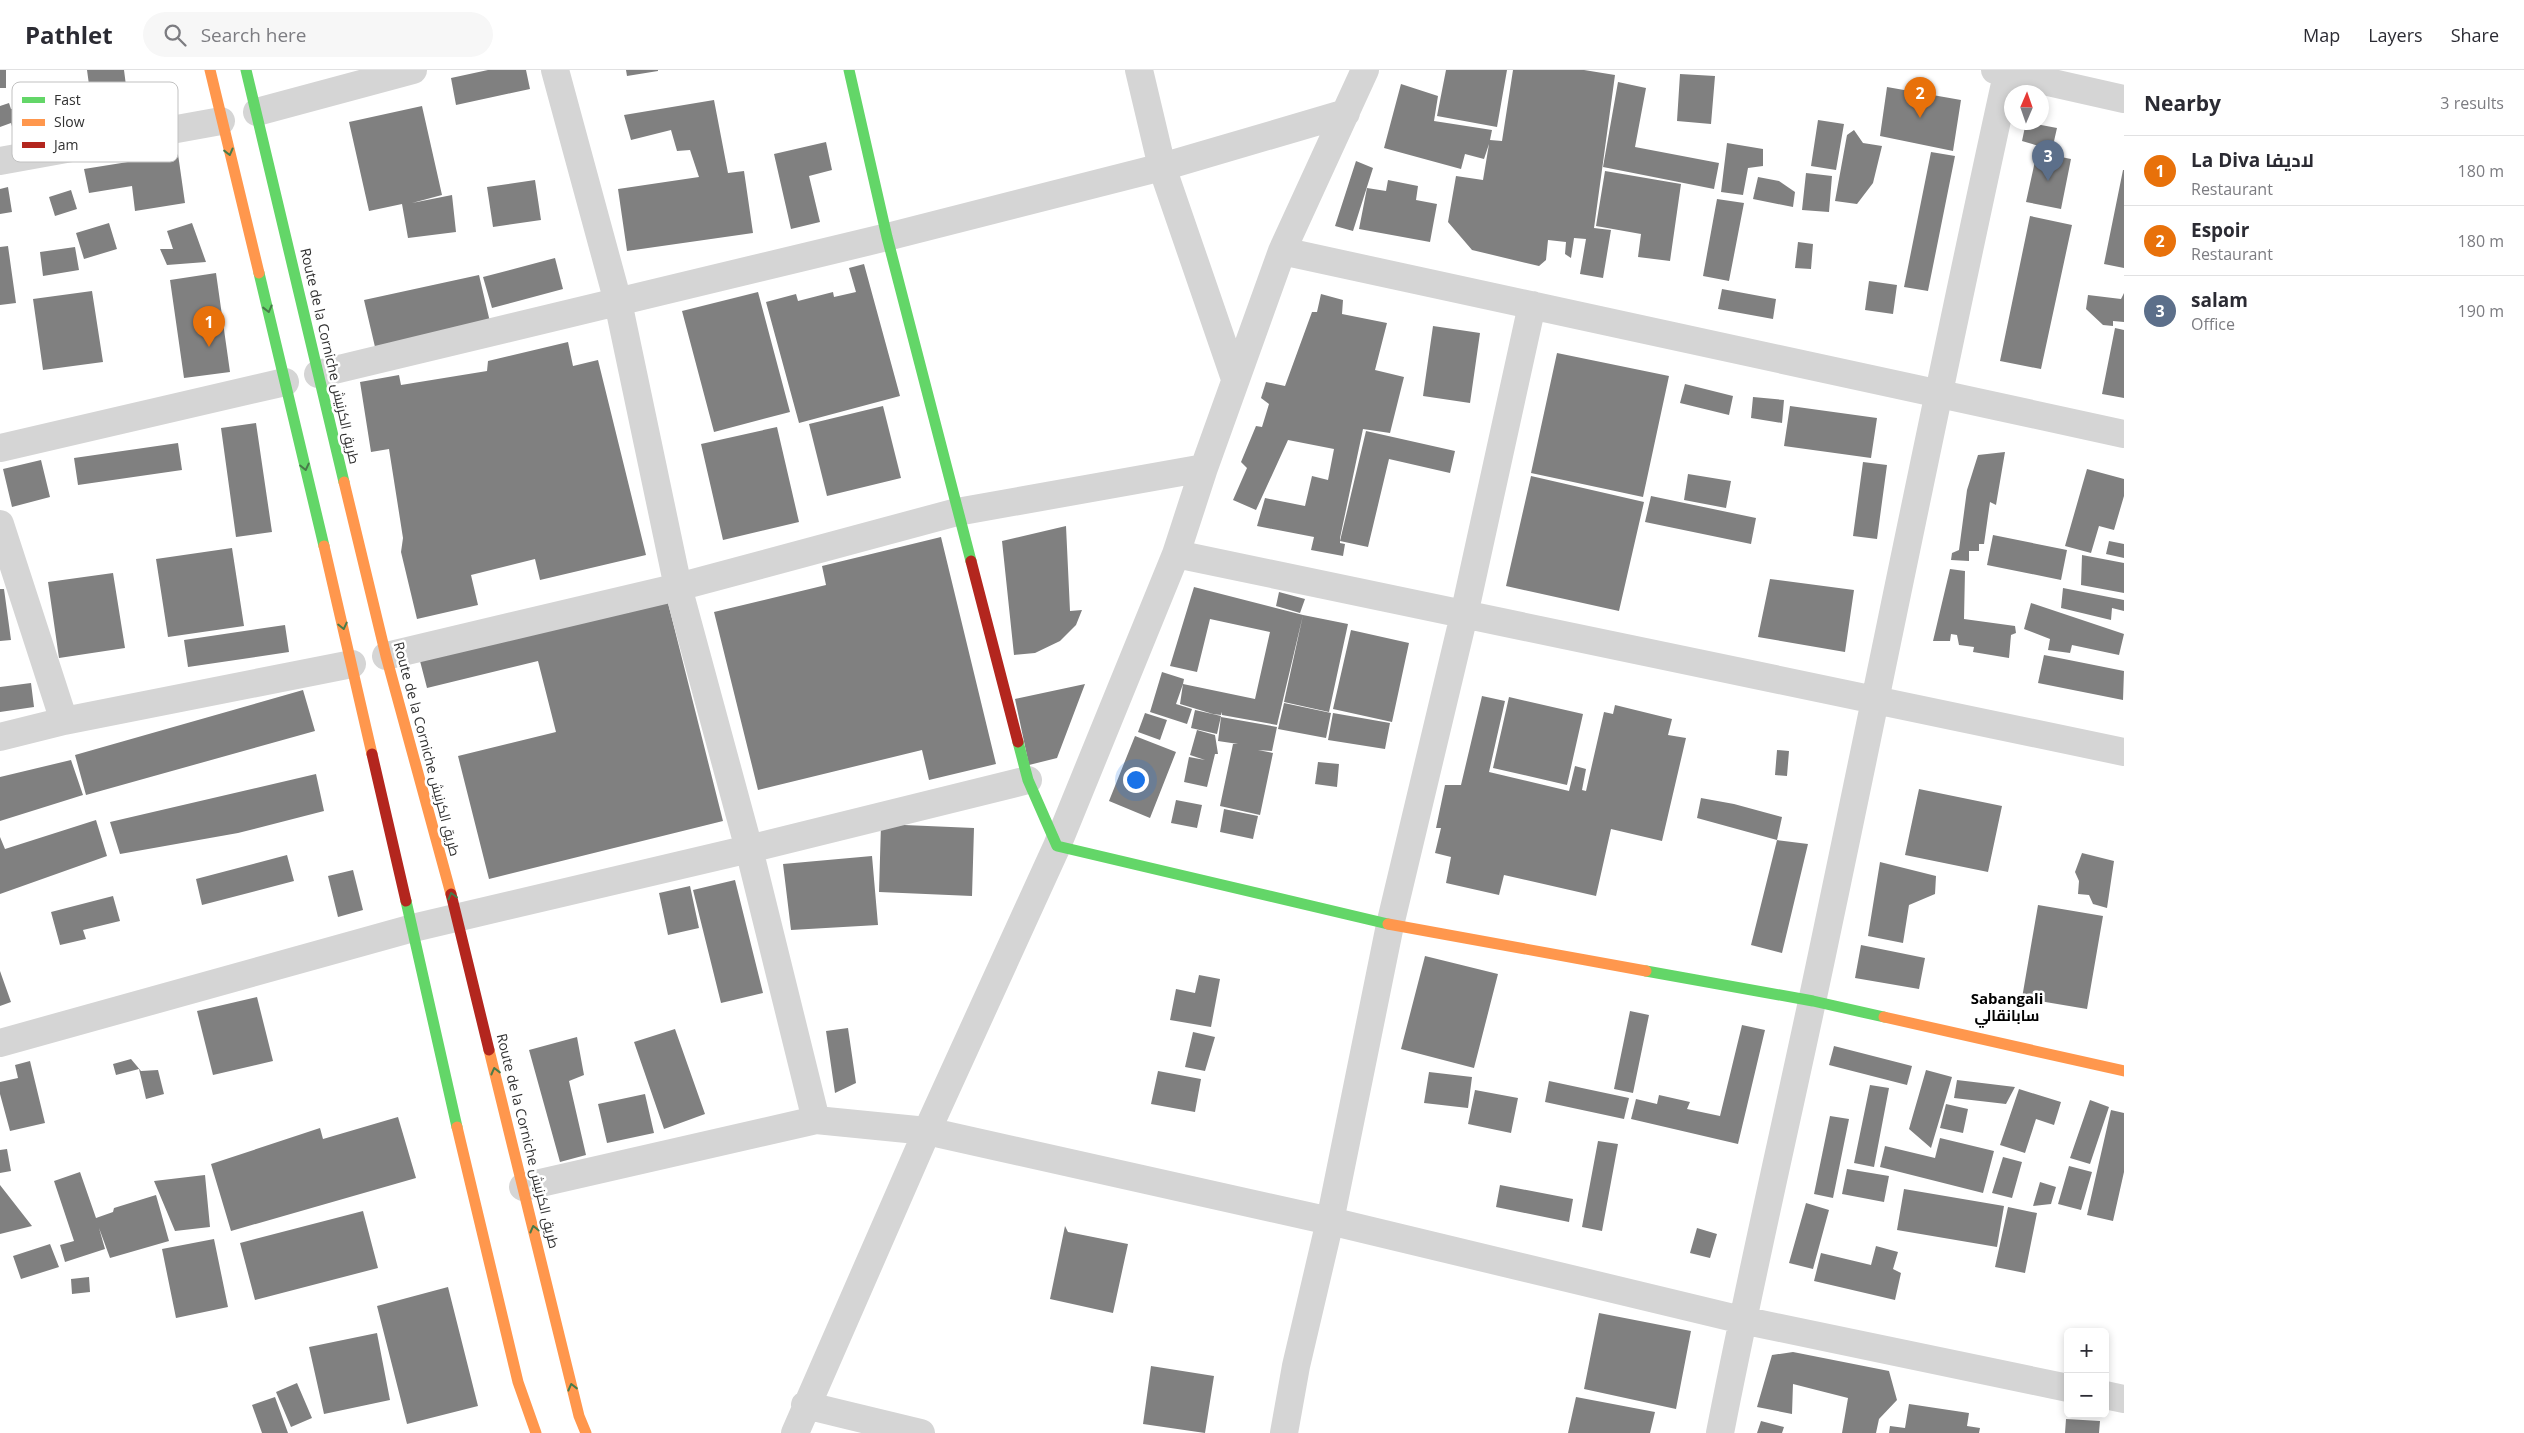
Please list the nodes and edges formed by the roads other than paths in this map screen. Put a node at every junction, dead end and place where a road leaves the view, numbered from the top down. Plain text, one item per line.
1 (210, 70) edge
2 (246, 70) edge
3 (412, 70) edge
4 (555, 70) edge
5 (849, 70) edge
6 (1139, 70) edge
7 (1364, 70) edge
8 (2004, 71) edge
9 (2124, 99) edge
10 (257, 112) junction
11 (1346, 113) junction
12 (222, 121) junction
13 (178, 129) edge
14 (1162, 167) junction
15 (887, 238) junction
16 (1282, 251) junction
17 (618, 302) junction
18 (1532, 305) junction
19 (318, 374) junction
20 (1235, 379) junction
21 (285, 382) junction
22 (1939, 393) junction
23 (2124, 434) edge
24 (0, 448) edge
25 (1204, 468) junction
26 (957, 512) junction
27 (0, 524) edge
28 (1176, 554) junction
29 (678, 587) junction
30 (1464, 616) junction
31 (386, 656) junction
32 (352, 664) junction
33 (1874, 699) junction
34 (64, 721) junction
35 (0, 738) edge
36 (2124, 752) edge
37 (1028, 780) junction
38 (1057, 846) junction
39 (749, 849) junction
40 (457, 918) junction
41 (1390, 924) junction
42 (413, 928) junction
43 (1813, 1001) junction
44 (0, 1043) edge
45 (2124, 1071) edge
46 (816, 1120) junction
47 (927, 1131) junction
48 (524, 1187) junction
49 (1330, 1221) junction
50 (1742, 1320) junction
51 (2064, 1387) edge
52 (2109, 1397) edge
53 (2124, 1399) edge
54 (805, 1405) junction
55 (533, 1432) edge
56 (586, 1433) edge
57 (795, 1433) edge
58 (921, 1433) edge
59 (1284, 1433) edge
60 (1720, 1433) edge

1 - 12 street
2 - 10 street, Route de la Corniche طريق الكرنيش
3 - 10 street
4 - 17 street
5 - 15 street
6 - 14 street
7 - 11 street
8 - 9 street
8 - 22 street
10 - 19 street, Route de la Corniche طريق الكرنيش
11 - 14 street
11 - 16 street
12 - 13 street
12 -> 21 street
14 - 15 street
14 - 20 street
15 - 17 street
15 - 26 street
16 - 18 street
16 - 20 street
17 - 19 street
17 - 29 street
18 - 22 street
18 - 30 street
19 - 31 street, Route de la Corniche طريق الكرنيش
20 - 25 street
21 - 24 street
21 -> 32 street
22 - 23 street
22 - 33 street
25 - 26 street
25 - 28 street
26 - 29 street
26 - 37 street
27 - 34 street
28 - 30 street
28 - 38 street
29 - 31 street
29 - 39 street
30 - 33 street
30 - 41 street
40 -> 31 street, Route de la Corniche طريق الكرنيش
32 - 34 street
32 - 42 street
33 - 36 street
33 - 43 street
34 - 35 street
37 - 38 street
37 - 39 street
38 - 41 street
38 - 47 street
39 - 40 street
39 - 46 street
40 - 42 street
48 -> 40 street, Route de la Corniche طريق الكرنيش
41 - 43 street
41 - 49 street
42 - 44 street
42 - 55 street
43 - 45 street
43 - 50 street
46 - 47 street
46 - 48 street
47 - 49 street
47 - 54 street
56 -> 48 street, Route de la Corniche طريق الكرنيش
49 - 50 street
49 - 59 street
50 - 51 street
50 - 60 street
52 - 53 street
54 - 57 street
54 - 58 street

